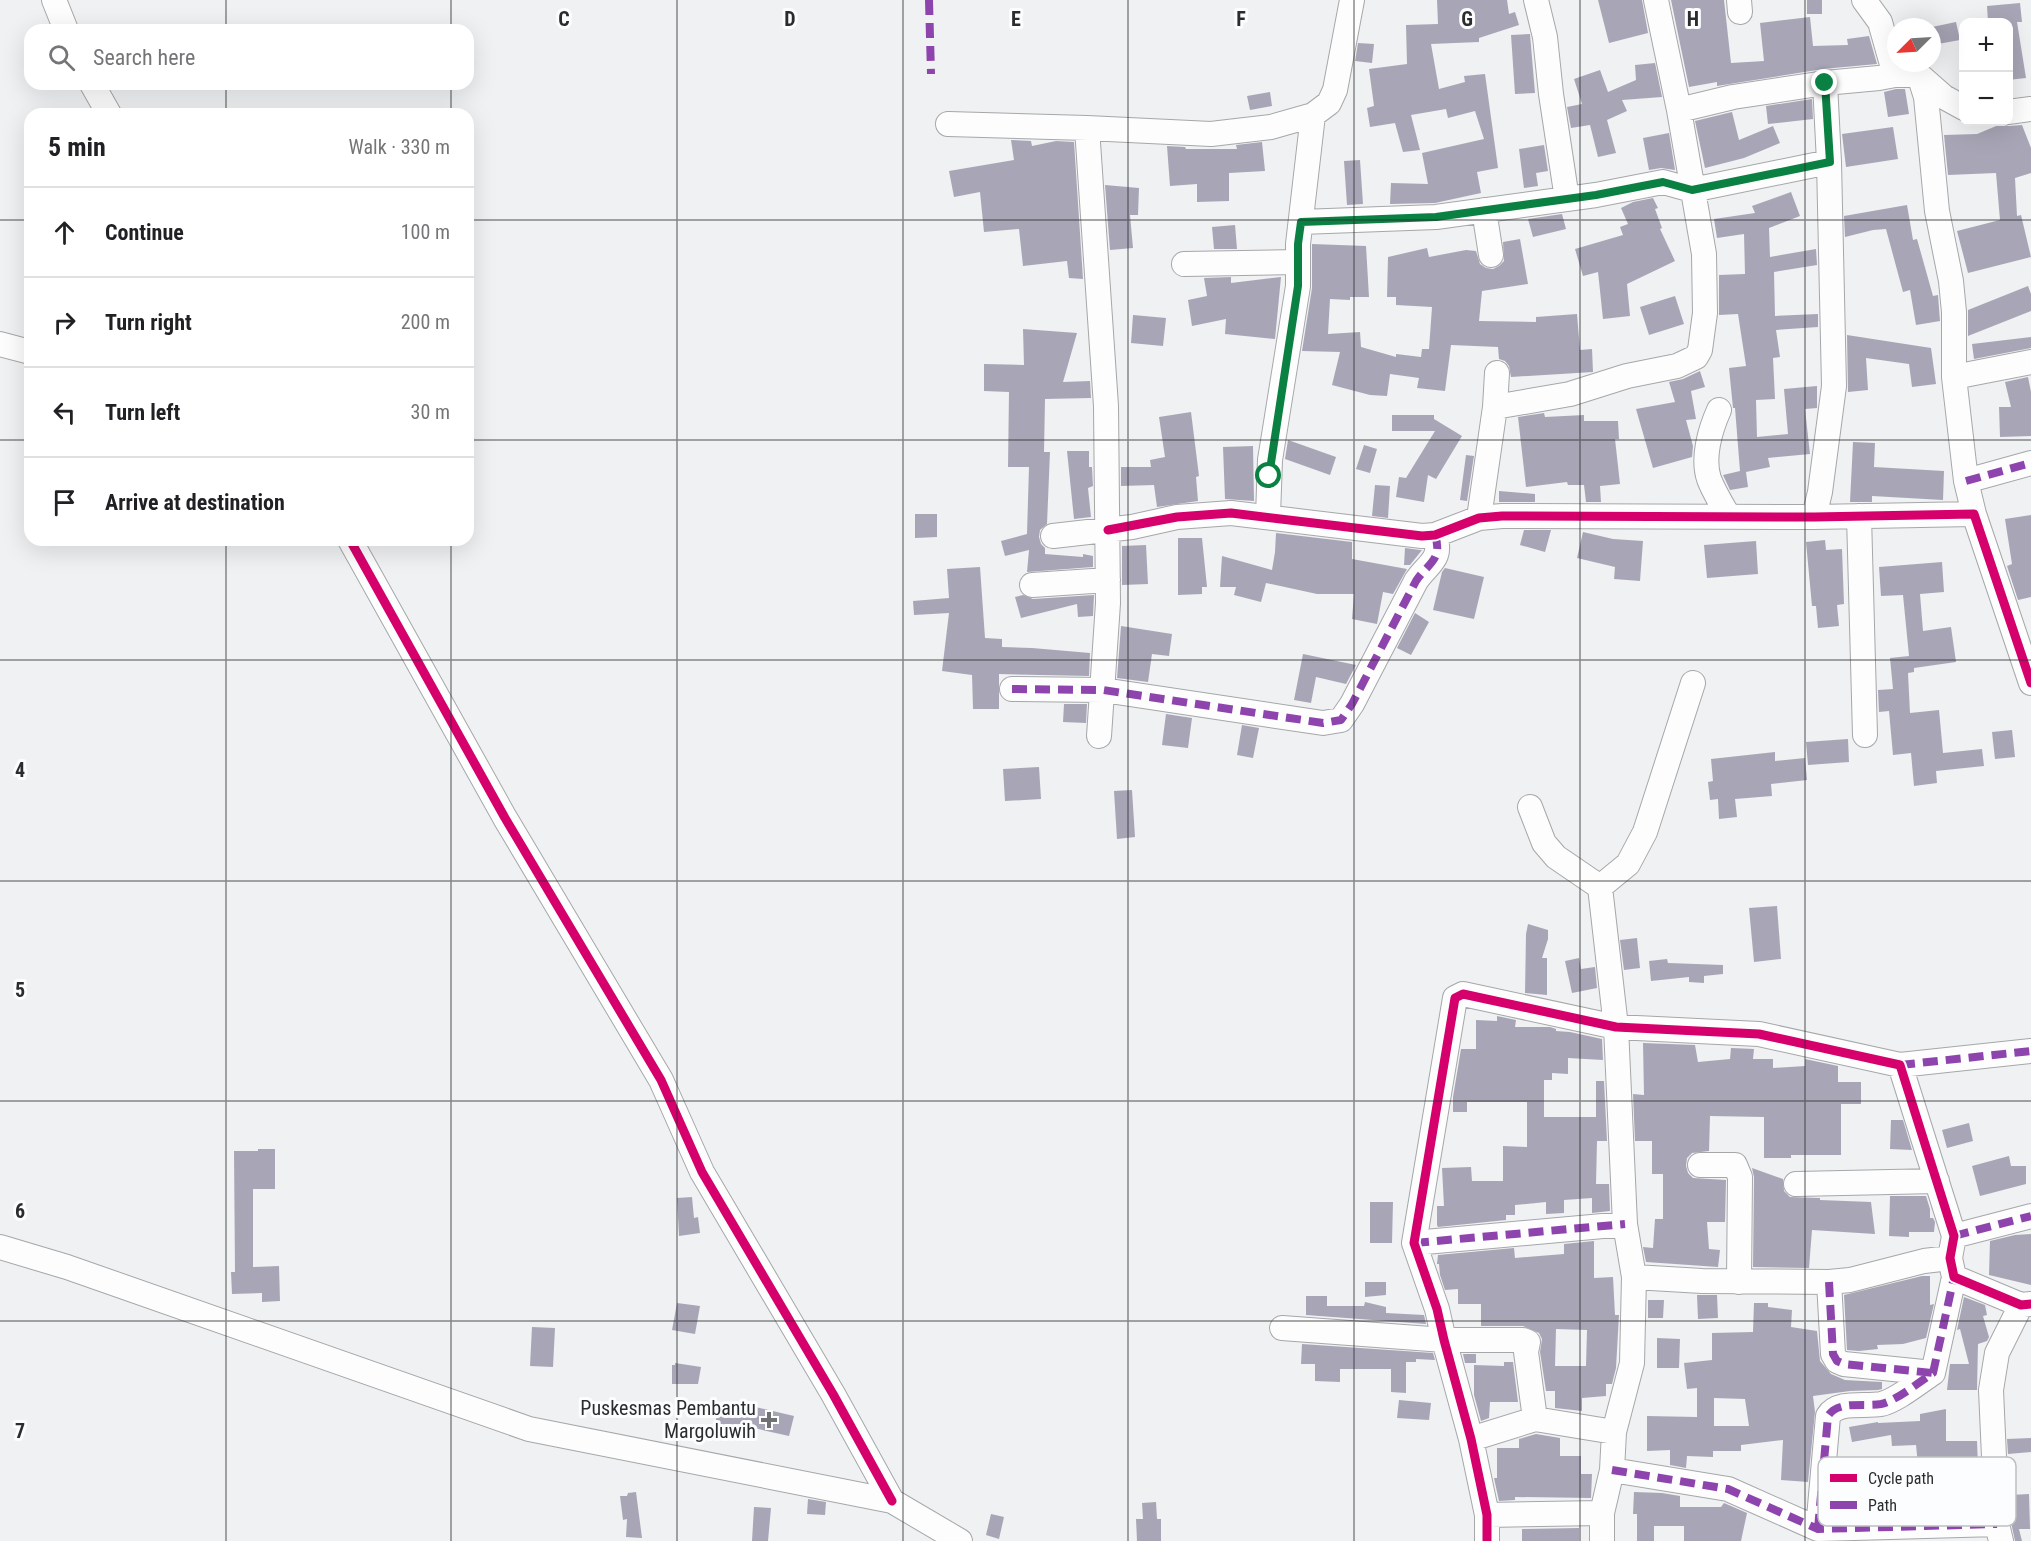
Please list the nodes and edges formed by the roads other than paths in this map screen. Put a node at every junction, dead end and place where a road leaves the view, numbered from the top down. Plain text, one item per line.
1 (54, 0) edge
2 (1352, 0) edge
3 (1536, 0) edge
4 (1656, 0) edge
5 (1864, 0) edge
6 (64, 24) edge
7 (1907, 75) junction
8 (1825, 83) junction
9 (95, 90) edge
10 (1959, 105) edge
11 (106, 108) edge
12 (1679, 110) junction
13 (1312, 115) junction
14 (948, 124) dead end
15 (1088, 128) junction
16 (1830, 162) junction
17 (1692, 190) junction
18 (1567, 199) junction
19 (1484, 210) junction
20 (1301, 222) junction
21 (1491, 255) dead end
22 (1298, 262) junction
23 (1184, 264) dead end
24 (0, 344) edge
25 (24, 350) edge
26 (2031, 362) edge
27 (1497, 373) dead end
28 (1954, 377) junction
29 (1495, 407) junction
30 (1719, 410) dead end
31 (2031, 463) edge
32 (1966, 481) junction
33 (1974, 514) junction
34 (1268, 516) junction
35 (1859, 516) junction
36 (1729, 517) junction
37 (1814, 517) junction
38 (1479, 519) junction
39 (1108, 530) junction
40 (1053, 536) dead end
41 (1436, 536) junction
42 (353, 546) edge
43 (1108, 580) junction
44 (1032, 585) dead end
45 (1693, 683) dead end
46 (2031, 683) edge
47 (1012, 689) dead end
48 (1103, 690) junction
49 (1865, 735) dead end
50 (1099, 736) dead end
51 (1530, 807) dead end
52 (1600, 887) junction
53 (1616, 1027) junction
54 (2031, 1051) edge
55 (1900, 1065) junction
56 (1700, 1165) dead end
57 (1937, 1181) junction
58 (1796, 1184) dead end
59 (2031, 1216) edge
60 (1625, 1224) junction
61 (1414, 1243) junction
62 (0, 1247) edge
63 (1953, 1257) junction
64 (1634, 1277) junction
65 (1739, 1282) junction
66 (1829, 1282) junction
67 (2026, 1305) edge
68 (1282, 1328) dead end
69 (1444, 1340) junction
70 (1933, 1373) junction
71 (1535, 1419) junction
72 (1614, 1432) junction
73 (1471, 1439) junction
74 (1824, 1457) edge
75 (1995, 1457) edge
76 (1612, 1470) junction
77 (892, 1501) junction
78 (1602, 1513) junction
79 (1487, 1515) junction
80 (1818, 1528) joint
81 (1999, 1532) edge
82 (960, 1541) edge
83 (1487, 1541) edge
84 (1602, 1541) edge

1 - 6 street
2 - 13 street
3 - 18 street
4 - 12 street
5 - 7 street
7 - 8 street
7 - 10 street
7 - 28 street
8 - 12 street
8 - 16 street
9 - 11 street
12 - 17 street
13 - 15 street
13 - 20 street
14 - 15 street
15 - 39 street
16 - 17 street
16 - 37 street
17 - 18 street
17 - 29 street
18 - 19 street
19 - 20 street
19 - 21 street
20 - 22 street
22 - 23 street
22 - 34 street
24 - 25 street
26 - 28 street
27 - 29 street
28 - 32 street
29 - 38 street
30 - 36 street
31 - 32 street
32 - 33 street
33 - 35 street
33 - 46 street
34 - 39 street
34 - 41 street
35 - 37 street
35 - 49 street
36 - 37 street
36 - 38 street
38 - 41 street
39 - 40 street
39 - 43 street
41 - 48 street
42 - 77 street
43 - 44 street
43 - 48 street
45 - 52 street
47 - 48 street
48 - 50 street
51 - 52 street
52 - 53 street
53 - 55 street
53 - 60 street
53 - 61 street
54 - 55 street
55 - 57 street
56 - 65 street
57 - 58 street
57 - 63 street
59 - 63 street
60 - 61 street
60 - 64 street
61 - 69 street
62 - 77 street
63 - 66 street
63 - 67 street
63 - 70 street
64 - 65 street
64 - 72 street
65 - 66 street
66 - 70 street
67 - 75 street
68 - 69 street
69 - 71 street
69 - 73 street
70 - 74 street
71 - 72 street
71 - 73 street
72 - 76 street
73 - 79 street
76 - 78 street
76 - 80 street
77 - 82 street
78 - 79 street
78 - 84 street
79 - 83 street
80 - 81 street

